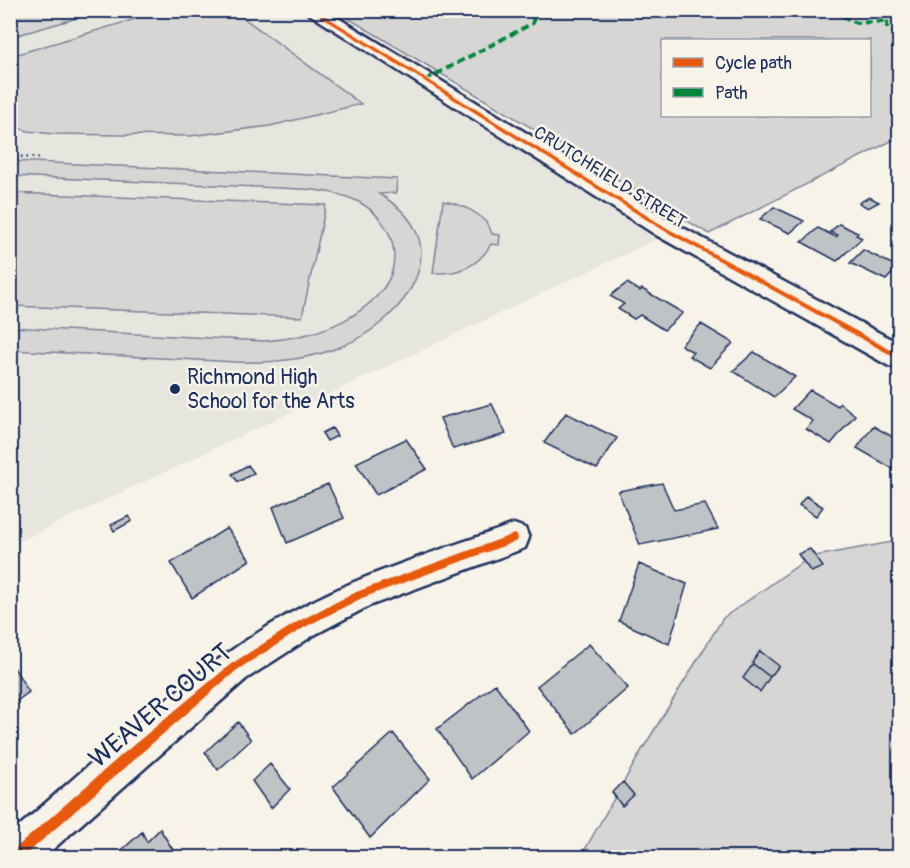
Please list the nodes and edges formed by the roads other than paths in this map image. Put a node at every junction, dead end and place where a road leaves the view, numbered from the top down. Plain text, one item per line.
1 (312, 10) edge
2 (900, 358) edge
3 (514, 538) dead end
4 (13, 858) edge

1 - 2 street, CRUTCHFIELD STREET
3 - 4 street, WEAVER COURT

